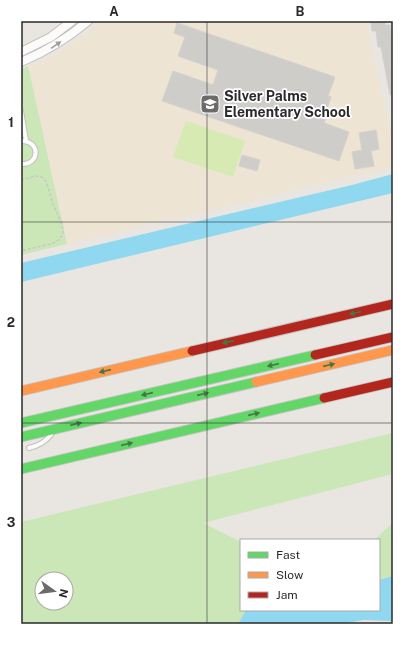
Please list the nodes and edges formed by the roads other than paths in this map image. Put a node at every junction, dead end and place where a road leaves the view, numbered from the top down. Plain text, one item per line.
1 (72, 21) edge
2 (88, 21) edge
3 (21, 52) edge
4 (21, 62) edge
5 (21, 111) edge
6 (24, 140) edge
7 (21, 164) edge
8 (393, 304) edge
9 (393, 337) edge
10 (393, 350) edge
11 (393, 382) edge
12 (393, 386) edge
13 (365, 388) junction
14 (21, 391) edge
15 (21, 423) edge
16 (56, 428) junction
17 (21, 437) edge
18 (29, 448) dead end
19 (21, 469) edge

1 - 3 street
4 -> 2 street
5 - 6 lane
6 - 7 lane
8 -> 14 highway
9 -> 15 highway
16 -> 10 highway
11 - 13 highway
12 - 13 highway
19 -> 13 highway
16 - 17 highway
16 - 18 lane

